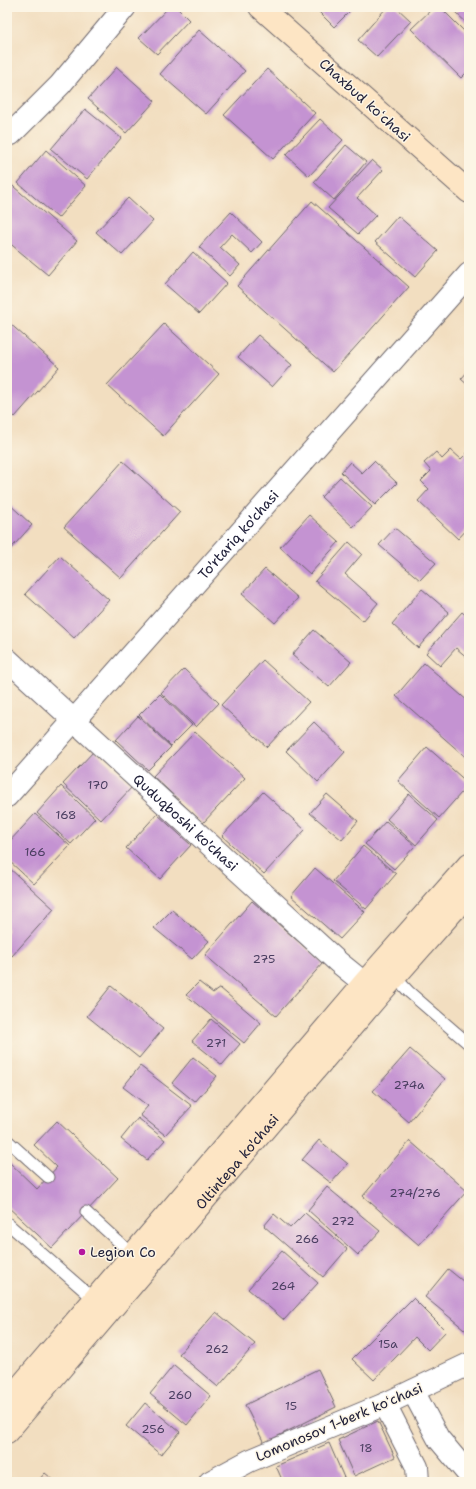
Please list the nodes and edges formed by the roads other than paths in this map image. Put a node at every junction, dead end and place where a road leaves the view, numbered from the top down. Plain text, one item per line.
1 (125, 7) edge
2 (260, 7) edge
3 (7, 134) edge
4 (469, 192) edge
5 (469, 274) edge
6 (7, 659) edge
7 (74, 720) junction
8 (7, 796) edge
9 (469, 864) edge
10 (469, 893) edge
11 (395, 977) junction
12 (371, 990) junction
13 (469, 1044) edge
14 (7, 1140) edge
15 (48, 1177) dead end
16 (86, 1212) dead end
17 (7, 1224) edge
18 (133, 1255) junction
19 (95, 1300) junction
20 (469, 1364) edge
21 (414, 1392) junction
22 (7, 1402) edge
23 (385, 1404) junction
24 (7, 1432) edge
25 (469, 1475) edge
26 (210, 1482) edge
27 (418, 1482) edge

1 - 3 street
2 - 4 main road, Chaxbud koʻchasi
5 - 7 street, To'rtariq ko'chasi
6 - 7 street, Quduqboshi ko'chasi
7 - 8 street, To'rtariq ko'chasi
7 - 12 street, Quduqboshi ko'chasi
9 - 12 main road, Oltintepa ko'chasi
10 - 11 main road, Oltintepa ko'chasi
11 - 12 main road, Oltintepa ko'chasi
11 - 13 lane
12 - 18 main road, Oltintepa ko'chasi
12 - 24 main road, Oltintepa ko'chasi
14 - 15 lane
16 - 18 lane
17 - 19 lane
18 - 19 main road, Oltintepa ko'chasi
19 - 22 main road, Oltintepa ko'chasi
20 - 21 street, Lomonosov 1-berk koʻchasi
21 - 23 street, Lomonosov 1-berk koʻchasi
21 - 25 street
23 - 26 street, Lomonosov 1-berk koʻchasi
23 - 27 street

